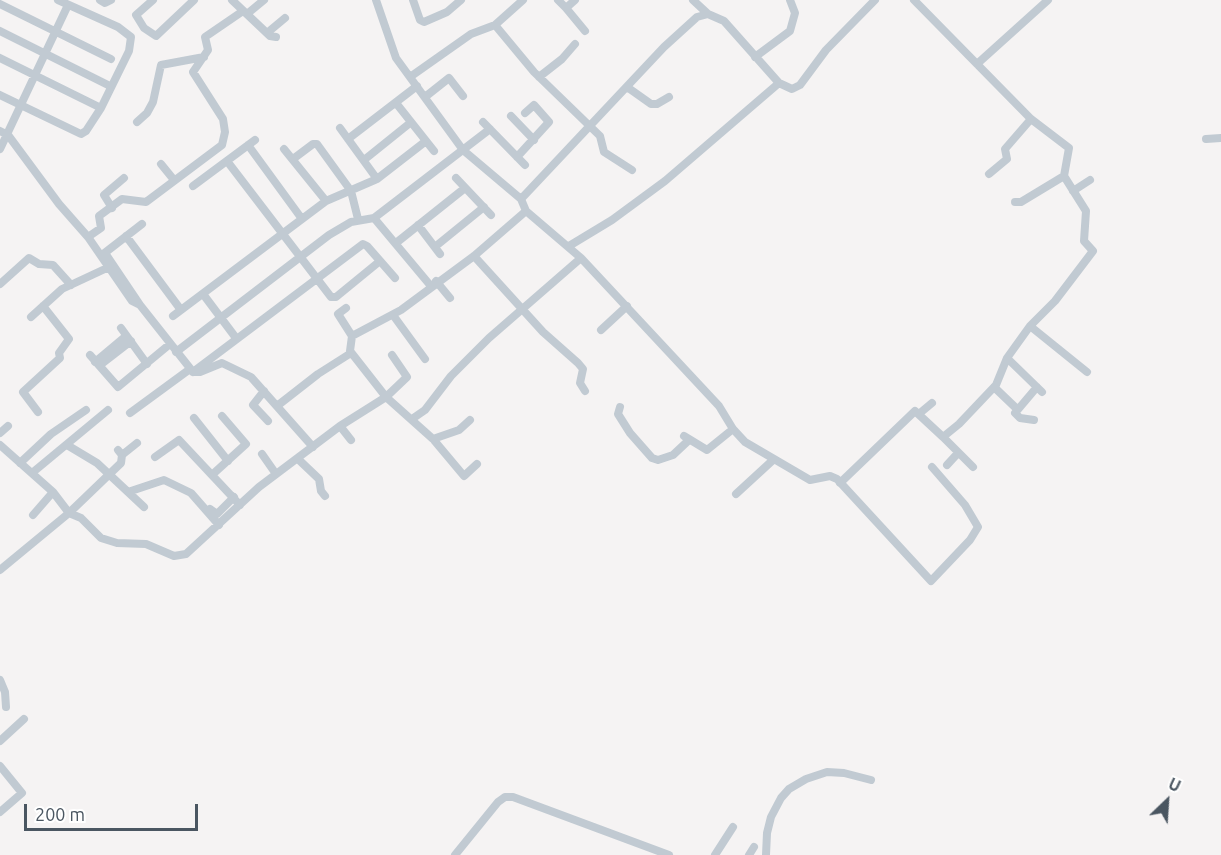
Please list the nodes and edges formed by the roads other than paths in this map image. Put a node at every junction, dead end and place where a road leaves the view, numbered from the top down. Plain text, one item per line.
1 (58, 0) edge
2 (100, 0) edge
3 (111, 0) edge
4 (153, 0) edge
5 (194, 0) edge
6 (232, 0) edge
7 (264, 0) edge
8 (376, 0) edge
9 (461, 0) edge
10 (523, 0) edge
11 (558, 0) edge
12 (575, 0) edge
13 (693, 0) edge
14 (790, 0) edge
15 (875, 0) edge
16 (914, 0) edge
17 (1048, 0) edge
18 (0, 2) edge
19 (417, 2) edge
20 (68, 5) junction
21 (566, 8) junction
22 (245, 13) junction
23 (708, 14) junction
24 (285, 18) dead end
25 (495, 25) junction
26 (0, 31) edge
27 (585, 31) dead end
28 (57, 32) junction
29 (575, 44) dead end
30 (46, 54) junction
31 (204, 57) junction
32 (755, 57) junction
33 (0, 58) edge
34 (111, 59) dead end
35 (977, 64) junction
36 (36, 75) junction
37 (410, 77) junction
38 (539, 77) junction
39 (779, 83) junction
40 (110, 86) junction
41 (417, 86) junction
42 (627, 87) junction
43 (0, 95) edge
44 (463, 96) dead end
45 (425, 97) junction
46 (669, 97) dead end
47 (396, 103) junction
48 (22, 105) junction
49 (101, 108) junction
50 (525, 113) dead end
51 (511, 116) dead end
52 (1031, 119) junction
53 (137, 122) dead end
54 (483, 122) dead end
55 (410, 123) junction
56 (590, 127) junction
57 (340, 128) dead end
58 (490, 129) junction
59 (4, 133) edge
60 (1221, 138) edge
61 (348, 139) junction
62 (1206, 139) dead end
63 (534, 140) junction
64 (426, 141) junction
65 (0, 149) edge
66 (284, 149) dead end
67 (463, 150) junction
68 (434, 151) dead end
69 (517, 157) junction
70 (293, 159) junction
71 (364, 160) junction
72 (227, 161) junction
73 (161, 164) dead end
74 (525, 165) dead end
75 (632, 170) dead end
76 (989, 174) dead end
77 (1064, 176) junction
78 (124, 178) dead end
79 (456, 178) dead end
80 (377, 179) junction
81 (174, 180) junction
82 (1090, 180) dead end
83 (193, 186) dead end
84 (465, 188) junction
85 (351, 191) junction
86 (1073, 191) junction
87 (521, 199) junction
88 (326, 201) junction
89 (1015, 202) dead end
90 (484, 207) junction
91 (112, 208) junction
92 (526, 211) junction
93 (491, 214) dead end
94 (374, 218) junction
95 (302, 219) junction
96 (358, 219) junction
97 (142, 224) dead end
98 (418, 225) junction
99 (284, 235) junction
100 (126, 236) junction
101 (88, 237) junction
102 (396, 243) junction
103 (569, 246) junction
104 (102, 255) junction
105 (474, 256) junction
106 (300, 257) junction
107 (581, 258) junction
108 (380, 261) junction
109 (107, 268) junction
110 (395, 278) dead end
111 (318, 280) junction
112 (433, 283) junction
113 (0, 284) edge
114 (71, 285) junction
115 (203, 294) junction
116 (450, 297) dead end
117 (140, 305) junction
118 (43, 306) junction
119 (627, 306) junction
120 (346, 308) dead end
121 (182, 310) junction
122 (522, 310) junction
123 (393, 315) junction
124 (173, 316) dead end
125 (32, 317) dead end
126 (221, 317) junction
127 (1030, 326) junction
128 (120, 328) dead end
129 (601, 330) dead end
130 (352, 336) junction
131 (236, 338) junction
132 (129, 339) junction
133 (170, 344) junction
134 (176, 352) junction
135 (351, 353) junction
136 (392, 355) dead end
137 (425, 358) dead end
138 (1007, 358) junction
139 (147, 364) junction
140 (192, 370) junction
141 (1087, 372) dead end
142 (994, 387) junction
143 (585, 391) dead end
144 (264, 392) junction
145 (386, 397) junction
146 (932, 403) dead end
147 (277, 406) junction
148 (620, 407) dead end
149 (1017, 409) junction
150 (86, 410) dead end
151 (108, 410) dead end
152 (38, 411) dead end
153 (130, 412) dead end
154 (920, 413) junction
155 (222, 416) dead end
156 (194, 418) dead end
157 (412, 419) junction
158 (470, 420) dead end
159 (1034, 420) dead end
160 (268, 421) dead end
161 (8, 426) dead end
162 (340, 426) junction
163 (733, 429) junction
164 (0, 433) edge
165 (943, 437) junction
166 (433, 438) junction
167 (351, 440) dead end
168 (137, 443) dead end
169 (0, 445) edge
170 (67, 445) junction
171 (313, 447) junction
172 (958, 453) junction
173 (262, 454) dead end
174 (155, 457) dead end
175 (298, 459) junction
176 (773, 460) junction
177 (228, 461) junction
178 (20, 463) junction
179 (477, 464) dead end
180 (947, 465) dead end
181 (932, 467) dead end
182 (972, 467) dead end
183 (32, 473) junction
184 (110, 474) junction
185 (213, 474) junction
186 (276, 474) junction
187 (840, 483) junction
188 (53, 492) junction
189 (128, 492) junction
190 (736, 494) dead end
191 (325, 496) dead end
192 (237, 501) junction
193 (203, 506) junction
194 (144, 507) dead end
195 (69, 513) junction
196 (33, 515) dead end
197 (219, 525) junction
198 (2, 564) edge
199 (0, 680) edge
200 (6, 707) dead end
201 (24, 719) dead end
202 (0, 741) edge
203 (0, 766) edge
204 (871, 780) dead end
205 (0, 812) edge
206 (734, 827) dead end
207 (754, 847) dead end
208 (455, 855) edge
209 (669, 855) edge
210 (715, 855) edge
211 (749, 855) edge
212 (766, 855) edge

1 - 20 street
2 - 3 street
4 - 5 street
6 - 22 street
7 - 22 street
8 - 37 street
9 - 19 street
10 - 25 street
11 - 21 street
12 - 21 street
13 - 23 street
14 - 32 street
15 - 39 street
16 - 35 street
17 - 35 street
18 - 28 street
20 - 28 street
20 - 40 street
21 - 27 street
22 - 24 street
22 - 31 street
23 - 32 street
23 - 42 street
25 - 37 street
25 - 38 street
26 - 30 street
28 - 30 street
28 - 34 street
29 - 38 street
30 - 36 street
30 - 40 street
31 - 53 street
31 - 81 street
32 - 39 street
33 - 36 street
35 - 52 street
36 - 48 street
36 - 49 street
37 - 41 street
38 - 56 street
39 - 103 street
40 - 49 street
41 - 45 street
41 - 47 street
42 - 46 street
42 - 56 street
43 - 48 street
44 - 45 street
45 - 67 street
47 - 55 street
47 - 61 street
48 - 49 street
48 - 59 street
50 - 63 street
51 - 63 street
52 - 76 street
52 - 77 street
54 - 58 street
55 - 64 street
55 - 71 street
56 - 75 street
56 - 87 street
57 - 61 street
58 - 67 street
58 - 69 street
59 - 65 street
59 - 101 street
60 - 62 street
61 - 71 street
63 - 69 street
64 - 68 street
64 - 80 street
66 - 70 street
67 - 87 street
67 - 94 street
69 - 74 street
70 - 85 street
70 - 88 street
71 - 80 street
72 - 83 street
72 - 95 street
72 - 99 street
73 - 81 street
77 - 86 street
77 - 89 street
78 - 91 street
79 - 84 street
80 - 85 street
81 - 91 street
82 - 86 street
84 - 90 street
84 - 98 street
85 - 88 street
85 - 96 street
86 - 127 street
87 - 92 street
88 - 95 street
90 - 93 street
90 - 98 street
91 - 101 street
92 - 103 street
92 - 105 street
94 - 96 street
94 - 102 street
95 - 99 street
96 - 106 street
97 - 100 street
98 - 102 street
99 - 106 street
99 - 115 street
100 - 104 street
100 - 121 street
101 - 104 street
102 - 112 street
103 - 107 street
104 - 109 street
104 - 117 street
105 - 112 street
105 - 122 street
106 - 111 street
106 - 126 street
107 - 119 street
107 - 122 street
108 - 110 street
108 - 111 street
108 - 111 street
109 - 114 street
109 - 117 street
111 - 131 street
112 - 116 street
112 - 123 street
113 - 114 street
114 - 118 street
115 - 121 street
115 - 126 street
117 - 133 street
118 - 125 street
118 - 152 street
119 - 129 street
119 - 163 street
120 - 130 street
121 - 124 street
122 - 143 street
122 - 157 street
123 - 130 street
123 - 137 street
126 - 131 street
126 - 134 street
127 - 138 street
127 - 141 street
128 - 132 street
130 - 135 street
131 - 140 street
132 - 139 street
132 - 139 street
133 - 134 street
133 - 139 street
134 - 140 street
135 - 145 street
135 - 147 street
136 - 145 street
138 - 142 street
138 - 149 street
140 - 144 street
140 - 153 street
142 - 149 street
142 - 165 street
144 - 147 street
144 - 160 street
145 - 157 street
145 - 162 street
146 - 154 street
147 - 171 street
148 - 163 street
149 - 159 street
150 - 178 street
151 - 170 street
154 - 165 street
154 - 187 street
155 - 177 street
156 - 177 street
157 - 166 street
158 - 166 street
161 - 164 street
162 - 167 street
162 - 171 street
163 - 176 street
165 - 172 street
166 - 179 street
168 - 184 street
169 - 178 street
170 - 183 street
170 - 184 street
171 - 175 street
172 - 180 street
172 - 182 street
173 - 186 street
174 - 185 street
175 - 186 street
175 - 191 street
176 - 187 street
176 - 190 street
177 - 185 street
178 - 183 street
181 - 187 street
183 - 188 street
184 - 189 street
184 - 195 street
185 - 192 street
186 - 192 street
188 - 195 street
188 - 196 street
189 - 193 street
189 - 194 street
192 - 193 street
192 - 197 street
193 - 197 street
195 - 197 street
195 - 198 street
199 - 200 street
201 - 202 street
203 - 205 street
204 - 212 street
206 - 210 street
207 - 211 street
208 - 209 street

